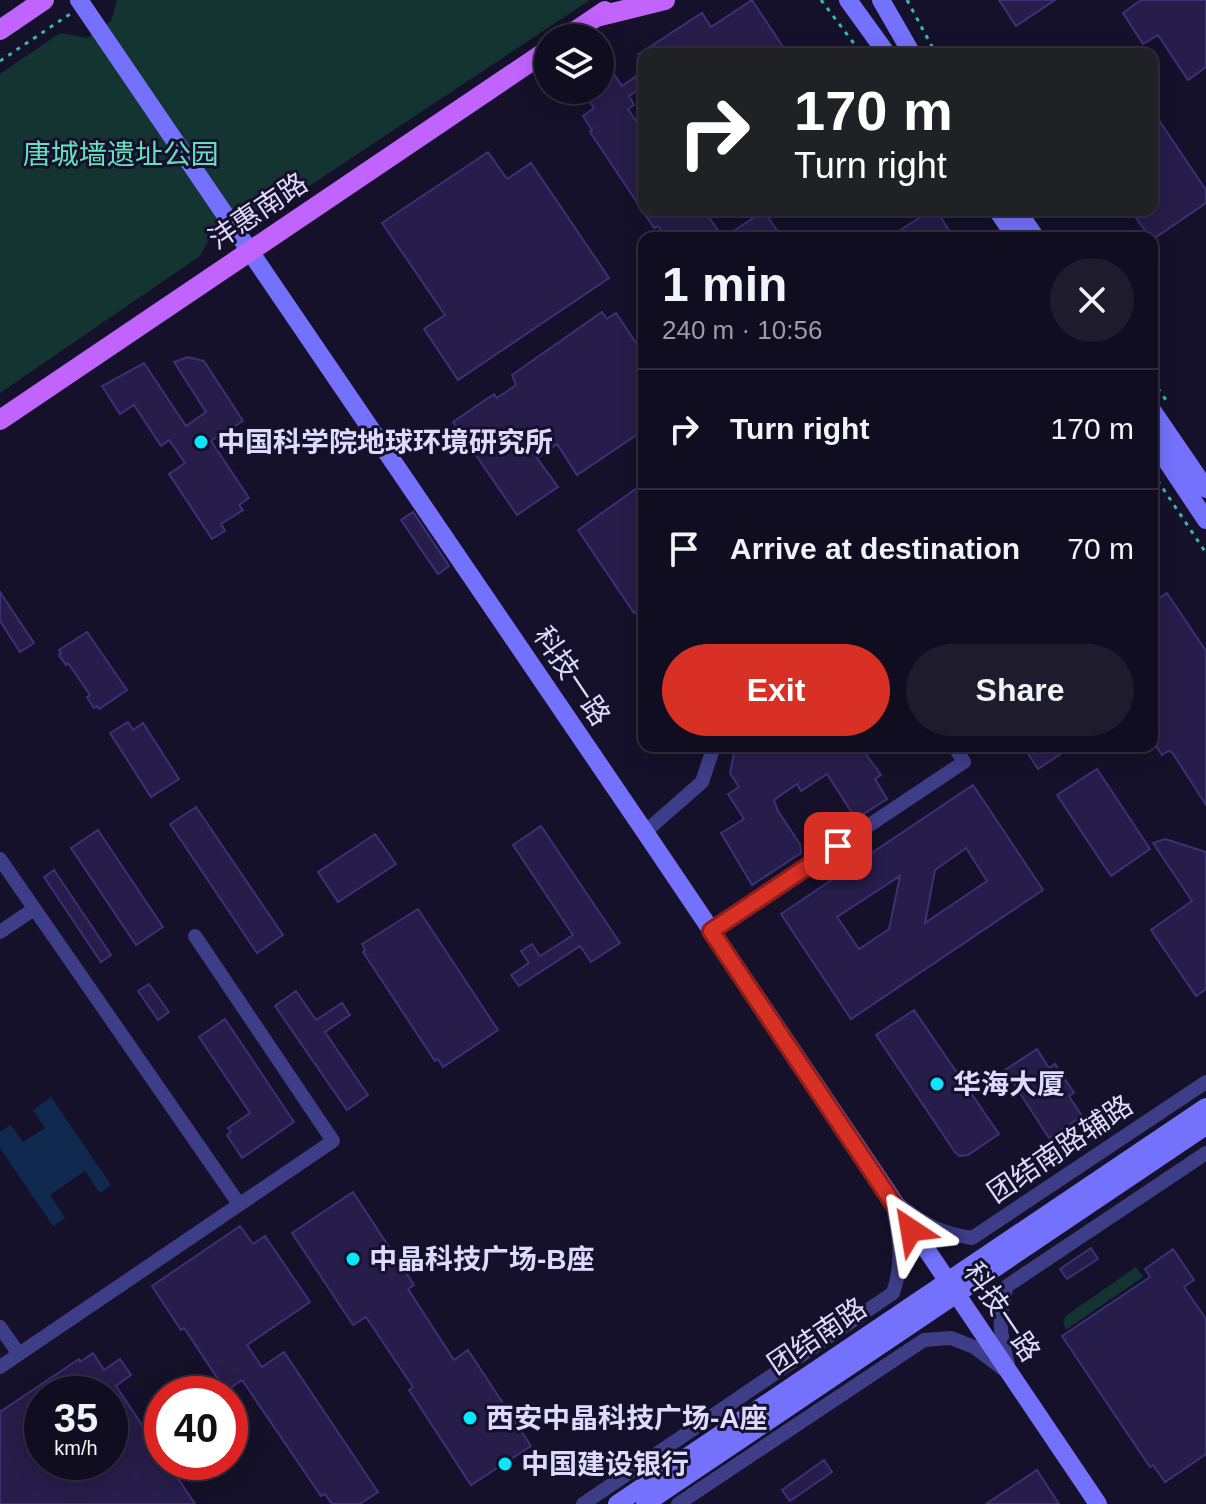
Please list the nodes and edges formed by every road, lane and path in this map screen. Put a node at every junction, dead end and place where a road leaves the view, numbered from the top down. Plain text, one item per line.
1 (44, 0) edge
2 (609, 0) edge
3 (621, 0) edge
4 (665, 0) edge
5 (821, 0) edge
6 (848, 0) edge
7 (881, 0) edge
8 (907, 0) edge
9 (81, 3) edge
10 (596, 17) junction
11 (586, 24) edge
12 (0, 30) edge
13 (857, 48) edge
14 (883, 48) edge
15 (909, 48) edge
16 (933, 48) edge
17 (534, 59) edge
18 (0, 61) edge
19 (250, 251) junction
20 (1158, 418) edge
21 (0, 420) edge
22 (1158, 448) edge
23 (1158, 481) edge
24 (1205, 484) edge
25 (1206, 520) edge
26 (1206, 553) edge
27 (712, 752) edge
28 (958, 752) edge
29 (645, 832) junction
30 (0, 859) edge
31 (34, 909) junction
32 (711, 931) junction
33 (0, 932) edge
34 (195, 936) dead end
35 (1206, 1082) edge
36 (1206, 1107) edge
37 (1206, 1126) edge
38 (1206, 1153) edge
39 (891, 1199) junction
40 (239, 1204) junction
41 (952, 1288) junction
42 (0, 1327) edge
43 (19, 1354) junction
44 (0, 1367) edge
45 (1010, 1374) junction
46 (583, 1504) edge
47 (617, 1504) edge
48 (645, 1504) edge
49 (678, 1504) edge
50 (1098, 1504) edge

1 - 12 main road
2 - 10 main road
3 - 10 main road
4 - 10 main road
5 - 13 path
6 - 14 street
7 - 15 street
8 - 16 path
9 - 18 path
9 - 19 street, 科技一路
10 - 11 main road
17 - 19 main road, 沣惠南路
19 - 21 main road, 沣惠南路
19 - 29 street, 科技一路
20 - 24 street
22 - 25 street
23 - 26 path
27 - 29 street
28 - 32 street
29 - 32 street, 科技一路
30 - 31 street
31 - 33 street
31 - 40 street
32 - 39 street, 科技一路
34 - 40 street
35 - 39 street, 团结南路辅路
36 - 41 street, 团结南路
37 - 41 street, 团结南路
38 - 45 street
39 - 41 street, 科技一路
39 - 46 street
40 - 43 street
41 - 45 street, 科技一路
41 - 47 street, 团结南路
41 - 48 street, 团结南路
42 - 43 street
43 - 44 street
45 - 49 street
45 - 50 street, 科技一路

